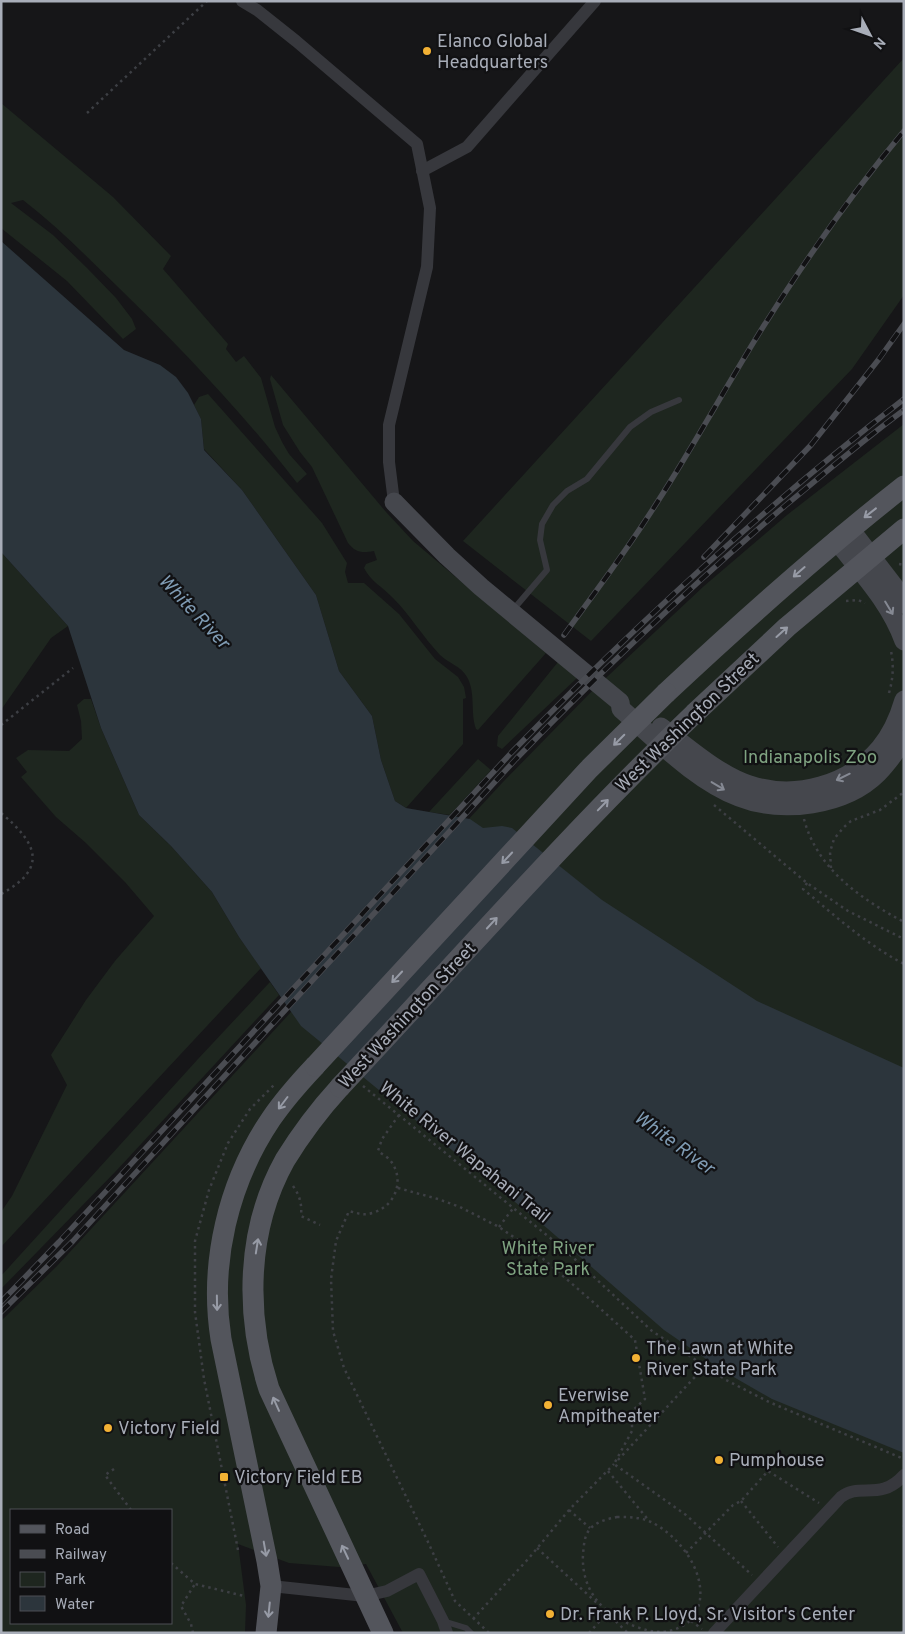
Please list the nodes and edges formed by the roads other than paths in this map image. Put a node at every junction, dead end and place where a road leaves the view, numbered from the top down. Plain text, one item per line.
1 (242, 1) edge
2 (595, 1) edge
3 (422, 171) junction
4 (679, 400) dead end
5 (904, 486) edge
6 (394, 502) joint
7 (904, 529) edge
8 (843, 534) junction
9 (864, 561) junction
10 (904, 604) edge
11 (511, 612) junction
12 (904, 641) edge
13 (904, 700) edge
14 (620, 702) junction
15 (904, 740) edge
16 (904, 1475) edge
17 (271, 1586) junction
18 (365, 1596) junction
19 (445, 1627) edge
20 (266, 1633) edge
21 (383, 1633) edge
22 (471, 1633) edge
23 (714, 1633) edge

1 - 3 street
2 - 3 street
3 - 6 street
4 - 11 lane
5 -> 8 main road, West Washington Street
6 - 11 street
7 - 9 main road, West Washington Street
8 - 9 street
8 -> 17 main road, West Washington Street, bridge
9 - 10 street
9 -> 12 street
18 -> 9 main road, West Washington Street, bridge
11 - 14 street
13 -> 14 street
14 -> 15 street
16 - 23 street
17 - 18 street
17 -> 20 main road, West Washington Street
18 - 19 street
18 - 21 main road, West Washington Street
19 - 22 lane

